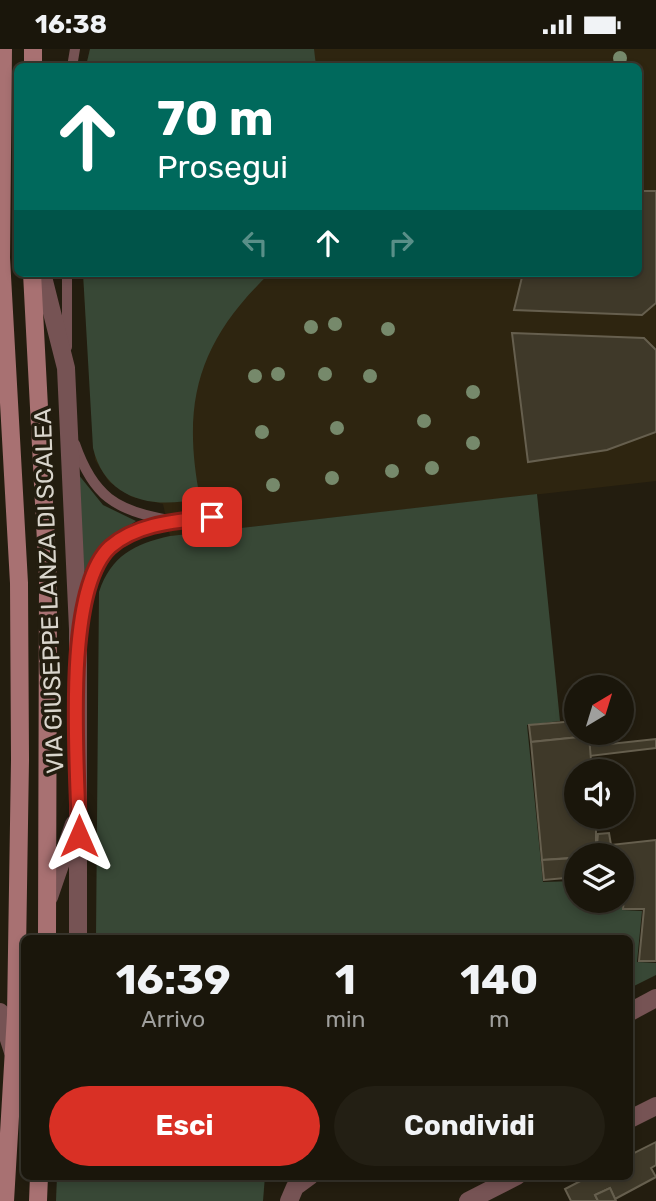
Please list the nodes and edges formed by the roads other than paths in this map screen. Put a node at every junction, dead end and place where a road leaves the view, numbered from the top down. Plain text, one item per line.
1 (3, 49) edge
2 (32, 277) edge
3 (43, 277) edge
4 (67, 277) edge
5 (66, 368) junction
6 (69, 426) junction
7 (212, 517) dead end
8 (176, 521) junction
9 (78, 629) junction
10 (79, 810) junction
11 (48, 900) junction
12 (47, 935) edge
13 (78, 935) edge
14 (656, 998) edge
15 (633, 1010) edge
16 (0, 1012) edge
17 (14, 1056) junction
18 (656, 1106) edge
19 (633, 1118) edge
20 (39, 1180) edge
21 (305, 1180) edge
22 (509, 1180) edge
23 (5, 1201) edge
24 (38, 1201) edge
25 (289, 1201) edge
26 (468, 1201) edge

1 - 17 street, VIA GIUSEPPE LANZA DI SCALEA
2 - 11 street, VIA GIUSEPPE LANZA DI SCALEA
3 - 5 street, VIA GIUSEPPE LANZA DI SCALEA
4 - 5 lane, VIA GIUSEPPE LANZA DI SCALEA
5 - 6 street, VIA GIUSEPPE LANZA DI SCALEA
6 - 8 lane
6 - 9 street, VIA GIUSEPPE LANZA DI SCALEA
7 - 8 lane
8 - 9 lane
9 - 10 street, VIA GIUSEPPE LANZA DI SCALEA
10 - 11 street
10 - 13 street, VIA GIUSEPPE LANZA DI SCALEA
11 - 12 street, VIA GIUSEPPE LANZA DI SCALEA
14 - 15 street
16 - 17 street
17 - 23 street, VIA GIUSEPPE LANZA DI SCALEA
18 - 19 street
20 - 24 street
21 - 25 street
22 - 26 street

